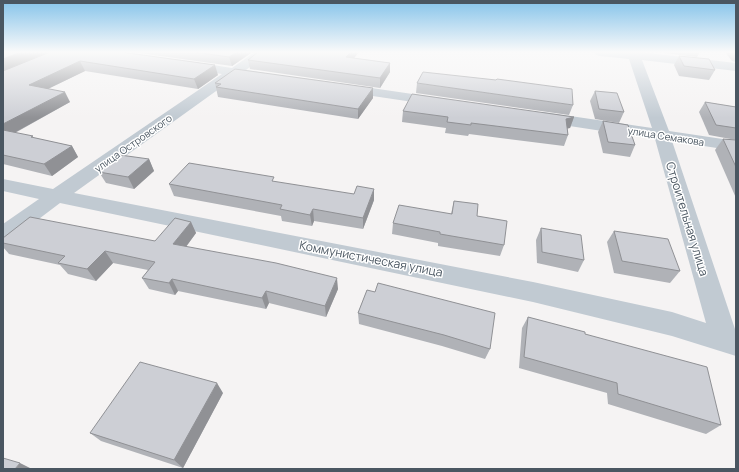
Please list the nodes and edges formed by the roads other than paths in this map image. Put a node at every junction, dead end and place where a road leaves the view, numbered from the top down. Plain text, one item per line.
1 (231, 74) edge
2 (247, 74) edge
3 (641, 74) edge
4 (273, 78) edge
5 (328, 86) edge
6 (452, 104) edge
7 (530, 115) edge
8 (662, 135) junction
9 (736, 146) edge
10 (3, 185) edge
11 (56, 196) junction
12 (3, 235) edge
13 (730, 342) edge

1 - 11 street, улица Островского
2 - 4 street
3 - 8 street, Строительная улица
5 - 6 street
7 - 8 street, улица Семакова
8 - 9 street, улица Семакова
8 - 13 street, Строительная улица
10 - 11 street, Коммунистическая улица
11 - 12 street, улица Островского
11 - 13 street, Коммунистическая улица

